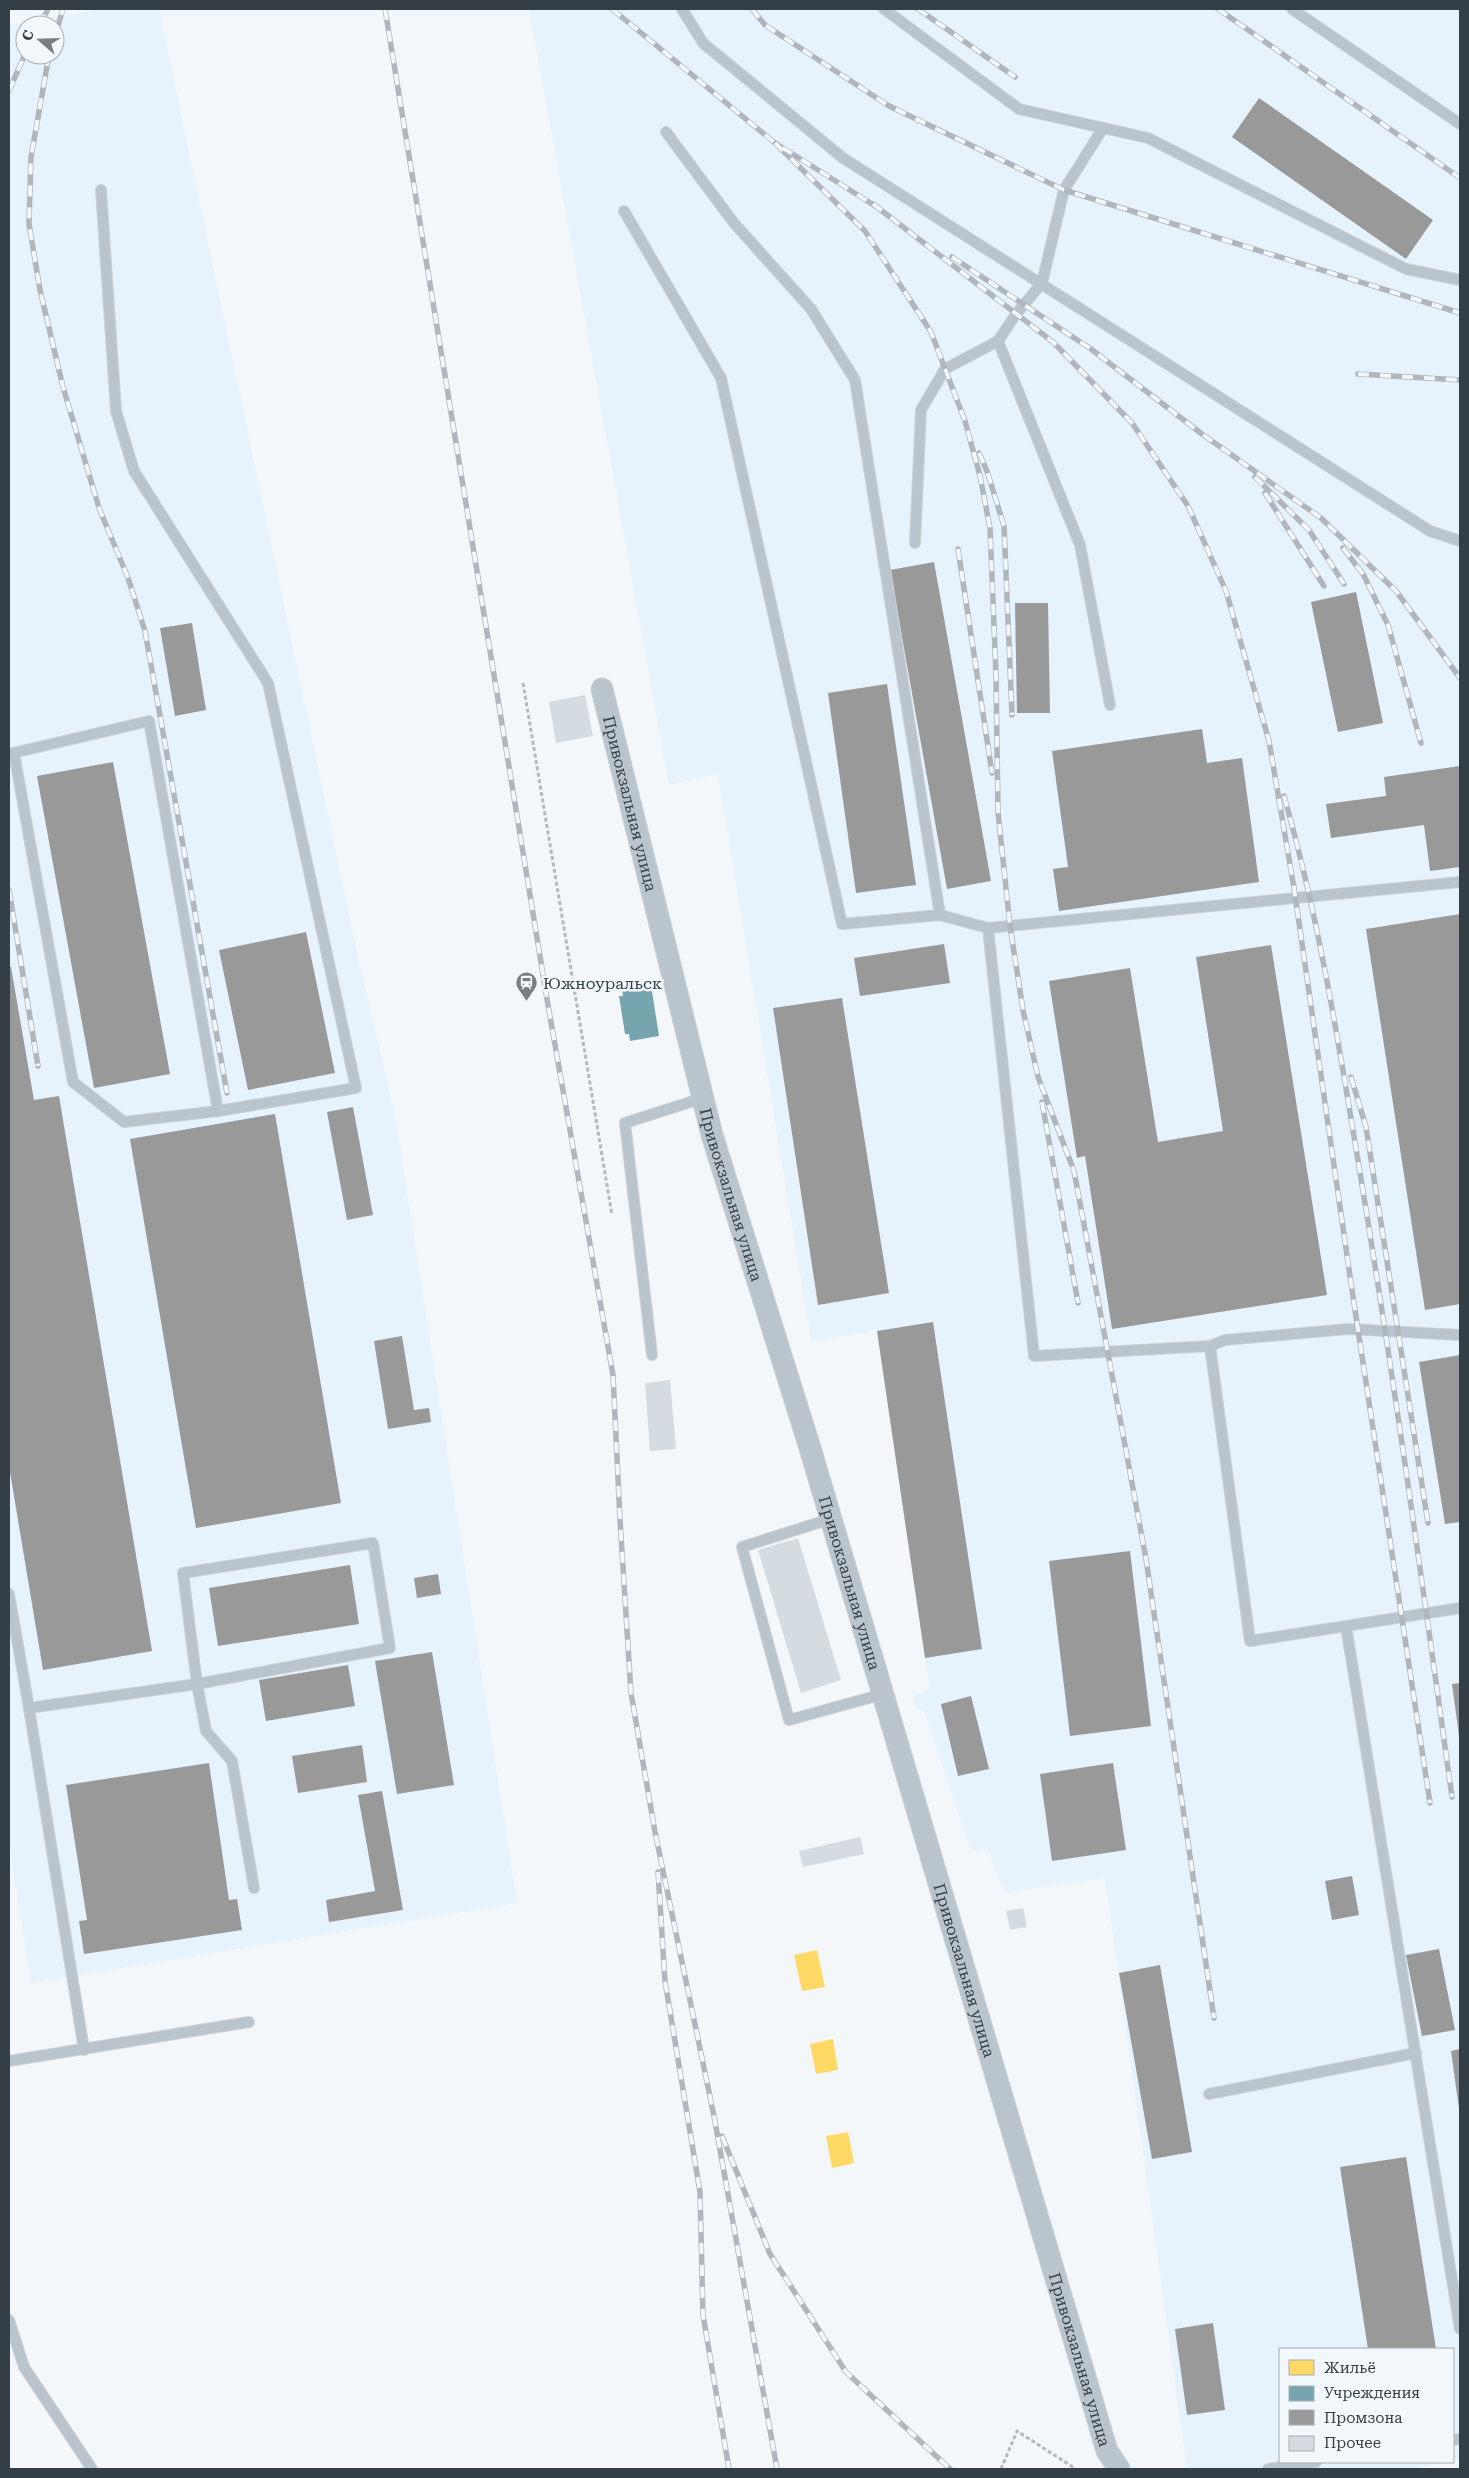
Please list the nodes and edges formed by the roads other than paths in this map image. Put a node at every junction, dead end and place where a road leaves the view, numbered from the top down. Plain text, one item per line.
1 (682, 9) edge
2 (884, 9) edge
3 (1292, 9) edge
4 (1460, 124) edge
5 (1103, 128) junction
6 (666, 132) dead end
7 (101, 190) dead end
8 (624, 211) dead end
9 (1460, 280) edge
10 (1042, 283) junction
11 (998, 341) junction
12 (1460, 541) edge
13 (916, 543) dead end
14 (602, 689) dead end
15 (1110, 705) dead end
16 (11, 754) edge
17 (1460, 882) edge
18 (940, 915) junction
19 (988, 928) junction
20 (703, 1098) junction
21 (218, 1111) junction
22 (1460, 1335) edge
23 (1210, 1346) junction
24 (652, 1355) dead end
25 (830, 1519) junction
26 (9, 1594) edge
27 (1460, 1608) edge
28 (1346, 1626) junction
29 (197, 1684) junction
30 (883, 1694) junction
31 (29, 1708) junction
32 (254, 1888) dead end
33 (248, 2022) dead end
34 (84, 2050) junction
35 (1416, 2053) junction
36 (9, 2061) edge
37 (1209, 2094) dead end
38 (9, 2320) edge
39 (1460, 2329) edge
40 (1309, 2463) edge
41 (92, 2469) edge
42 (1118, 2469) edge
43 (1268, 2469) edge

1 - 10 lane
2 - 5 lane
3 - 4 lane
5 - 9 lane
5 - 10 lane
6 - 18 lane
7 - 21 lane
8 - 18 lane
10 - 11 lane
10 - 12 lane
11 - 13 lane
11 - 15 lane
14 - 20 street, Привокзальная улица
16 - 21 lane
16 - 21 lane
17 - 19 lane
18 - 19 lane
19 - 23 lane
20 - 24 lane
20 - 25 street, Привокзальная улица
22 - 23 lane
23 - 28 lane
25 - 30 street, Привокзальная улица
25 - 30 lane
26 - 31 lane
27 - 28 lane
28 - 35 lane
29 - 29 lane
29 - 31 lane
29 - 32 lane
30 - 42 street, Привокзальная улица
31 - 34 lane
33 - 34 lane
34 - 36 lane
35 - 37 lane
35 - 39 lane
38 - 41 lane
40 - 43 lane

